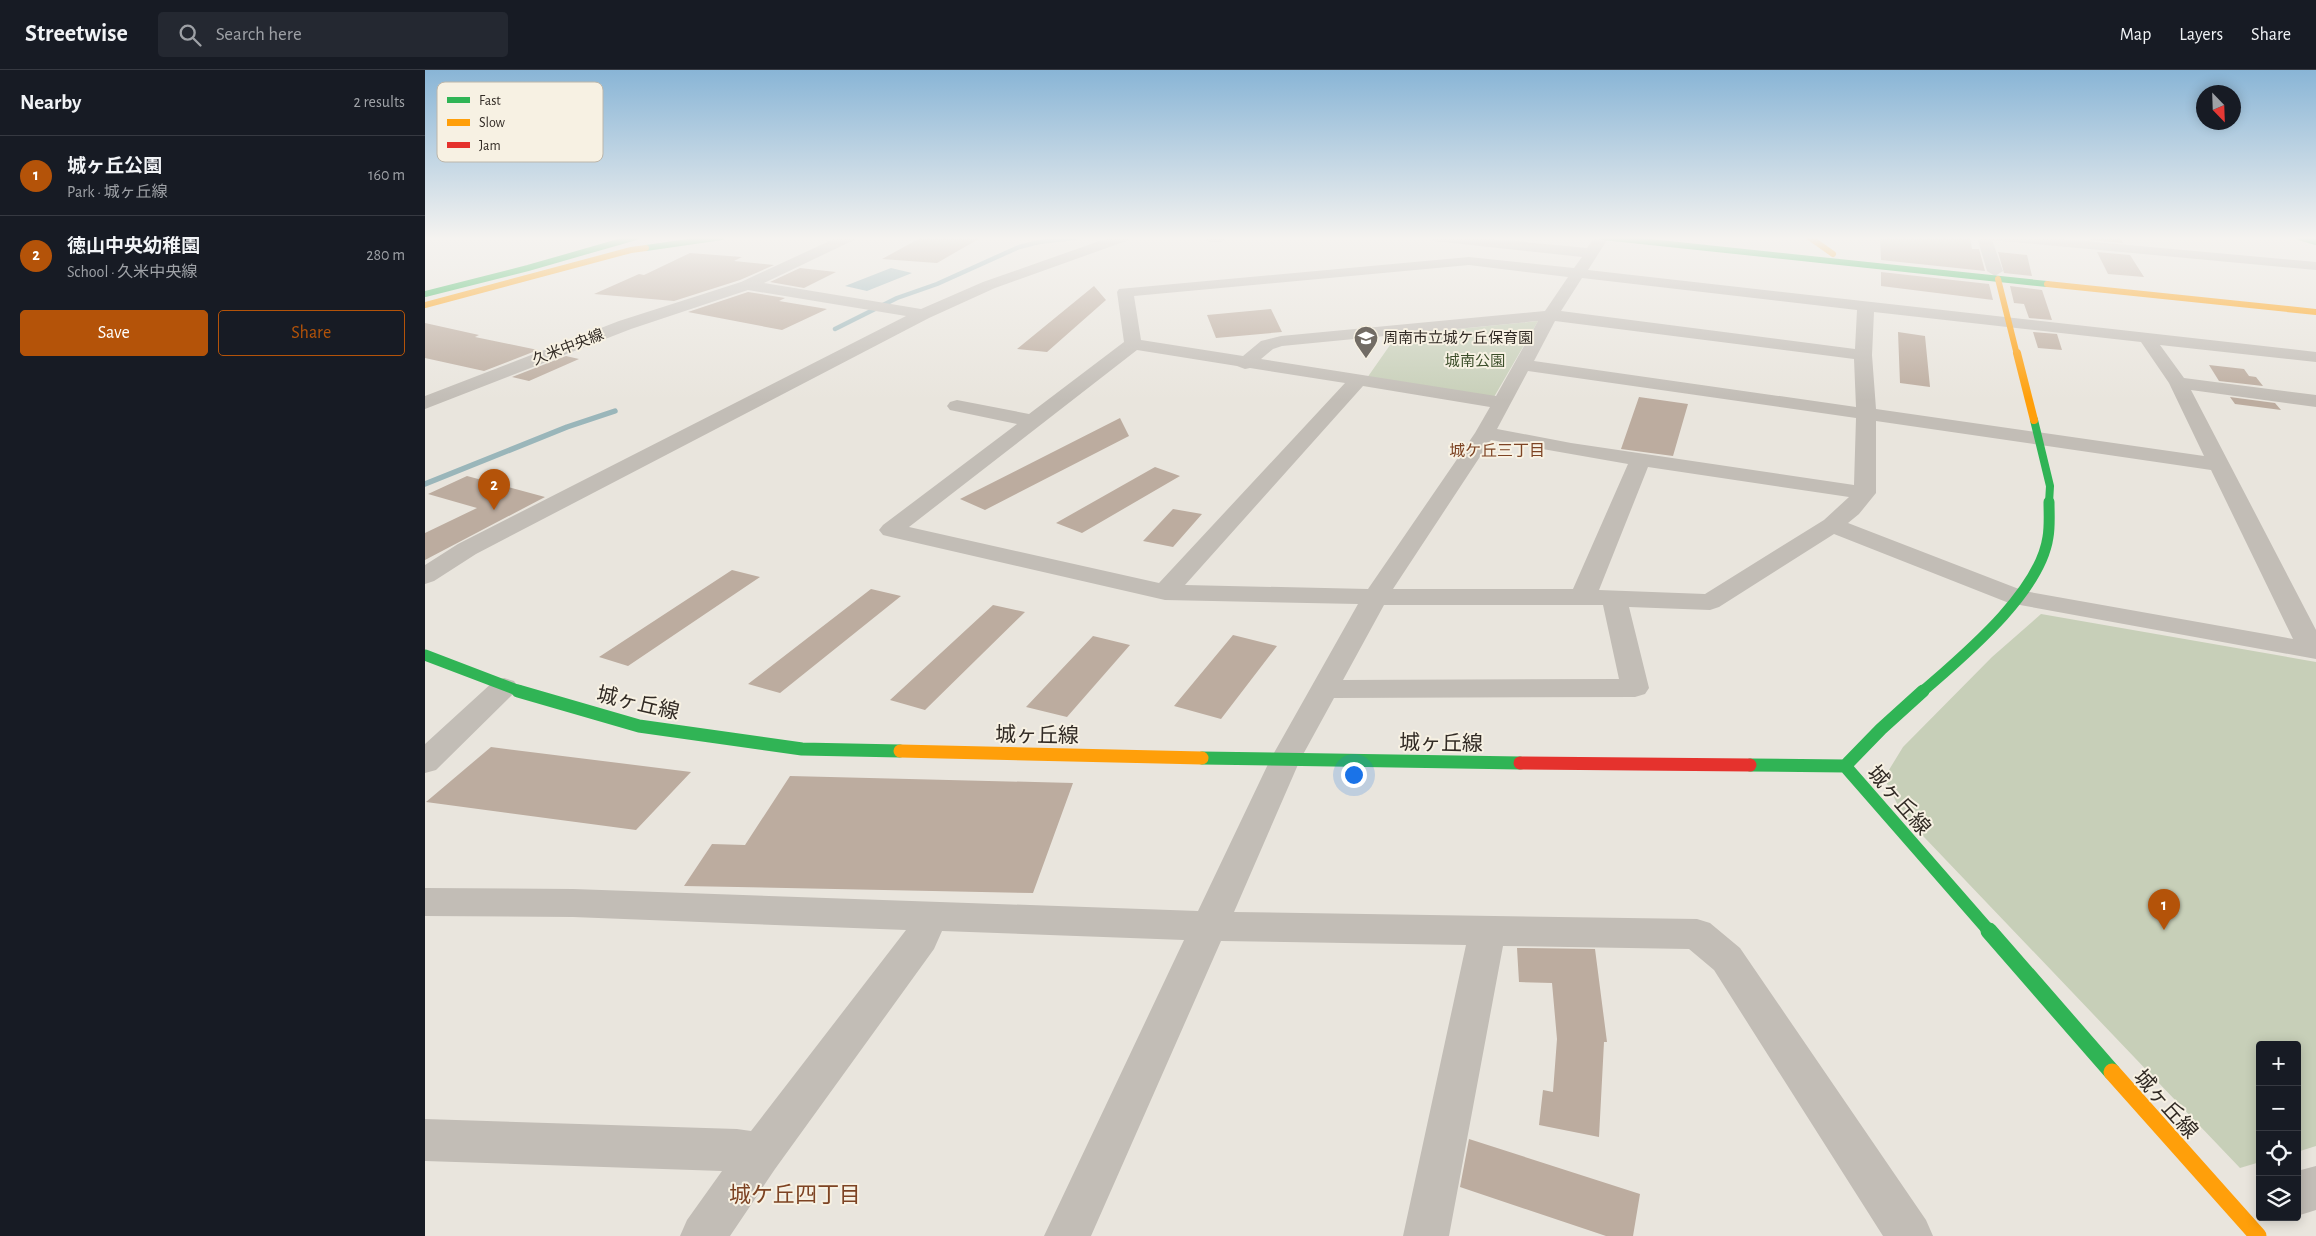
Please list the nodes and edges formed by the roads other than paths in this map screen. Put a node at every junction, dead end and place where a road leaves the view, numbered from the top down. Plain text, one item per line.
1 (476, 291) edge
2 (727, 291) edge
3 (786, 291) edge
4 (974, 291) edge
5 (1132, 291) edge
6 (1565, 291) edge
7 (1739, 291) edge
8 (2001, 291) edge
9 (2138, 291) edge
10 (2165, 291) edge
11 (425, 305) edge
12 (1866, 305) junction
13 (2316, 306) edge
14 (2316, 312) edge
15 (923, 314) junction
16 (1550, 314) junction
17 (2010, 322) junction
18 (2147, 338) junction
19 (1133, 344) junction
20 (1863, 354) junction
21 (2316, 357) edge
22 (1245, 364) junction
23 (1523, 365) junction
24 (1359, 380) junction
25 (2178, 383) junction
26 (2316, 400) edge
27 (425, 403) edge
28 (1501, 403) junction
29 (957, 406) dead end
30 (1866, 413) junction
31 (1034, 420) junction
32 (1485, 433) junction
33 (2039, 439) junction
34 (1641, 458) junction
35 (2217, 464) junction
36 (1865, 493) junction
37 (1832, 525) junction
38 (425, 576) edge
39 (1165, 592) junction
40 (1375, 597) junction
41 (1583, 597) junction
42 (1614, 598) junction
43 (2018, 598) junction
44 (2315, 651) edge
45 (425, 655) edge
46 (504, 687) junction
47 (1324, 689) junction
48 (1285, 760) junction
49 (425, 762) edge
50 (1845, 766) junction
51 (425, 902) edge
52 (928, 916) junction
53 (1208, 926) junction
54 (1484, 932) junction
55 (425, 1140) edge
56 (760, 1154) junction
57 (2316, 1188) edge
58 (2301, 1193) edge
59 (2252, 1218) edge
60 (703, 1236) edge
61 (1067, 1236) edge
62 (1426, 1236) edge
63 (1909, 1236) edge

1 - 11 main road
2 - 27 street, 久米中央線
3 - 15 street
4 - 15 street
5 - 19 street
6 - 16 street
7 - 12 street
8 - 17 main road
9 - 14 main road
10 - 13 main road
12 - 17 street
12 - 20 street
15 - 38 street
16 - 20 street
16 - 22 street
16 - 23 street
17 - 18 street
17 - 33 main road
18 - 21 street
18 - 25 street
19 - 22 street
19 - 31 street
20 - 30 street
22 - 24 street
23 - 28 street
23 - 30 street
24 - 28 street
24 - 39 street
25 - 26 street
25 - 35 street
28 - 32 street
29 - 31 street
30 - 33 street
30 - 36 street
31 - 39 street
32 - 34 street
32 - 40 street
33 - 35 street
33 - 43 main road
34 - 36 street
34 - 41 street
35 - 44 street
36 - 37 street
37 - 42 street
37 - 43 street
39 - 40 street
40 - 41 street
40 - 47 street
41 - 42 street
42 - 47 street
43 - 44 street
43 - 50 main road
45 - 46 main road, 城ヶ丘線
46 - 48 main road, 城ヶ丘線
46 - 49 street
47 - 48 street
48 - 50 main road, 城ヶ丘線
48 - 53 street
50 - 59 main road, 城ヶ丘線
51 - 52 street
52 - 53 street
52 - 56 street
53 - 54 street
53 - 61 street
54 - 62 street
54 - 63 street
55 - 56 street
56 - 60 street
57 - 58 street

